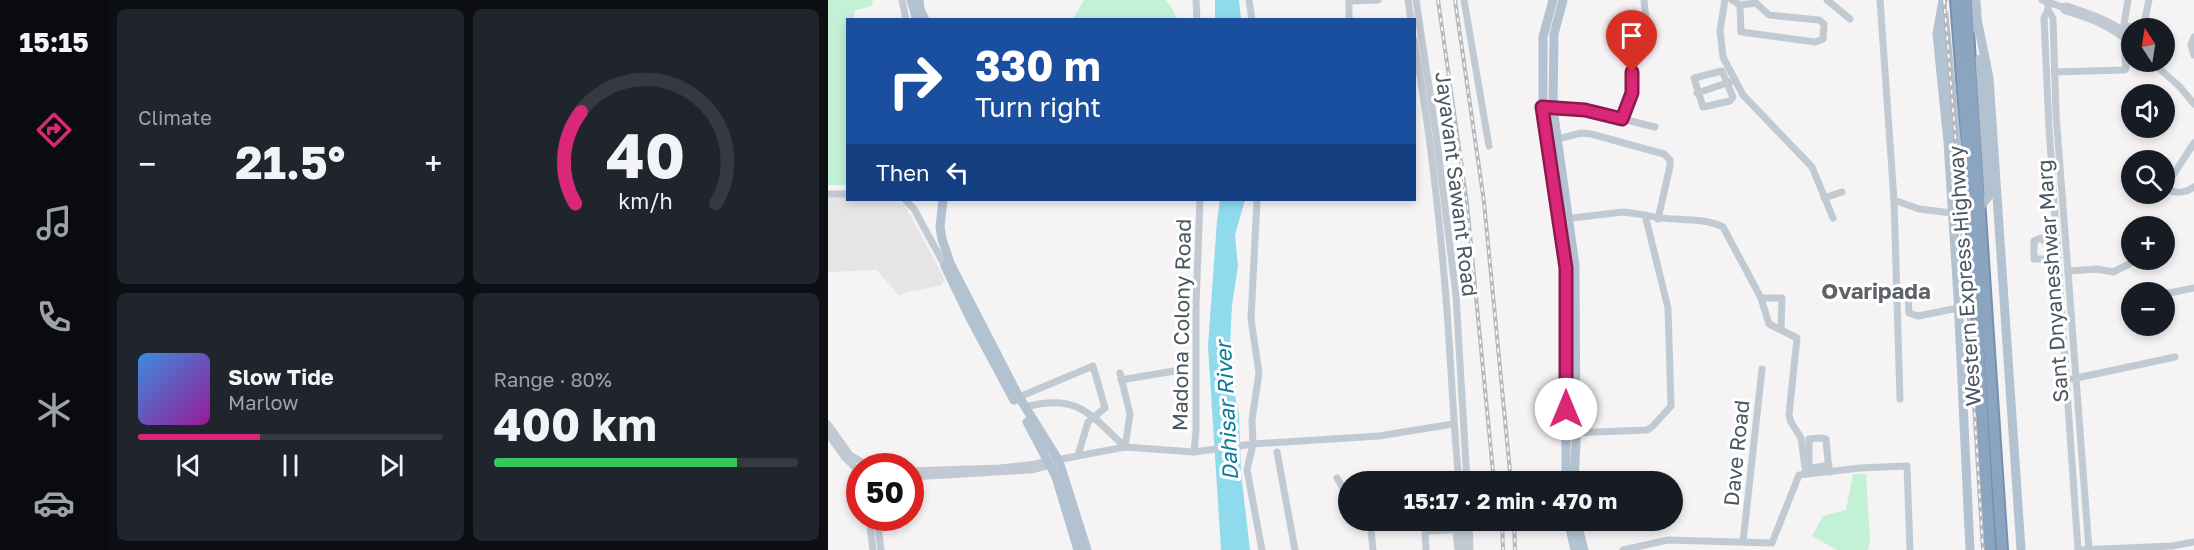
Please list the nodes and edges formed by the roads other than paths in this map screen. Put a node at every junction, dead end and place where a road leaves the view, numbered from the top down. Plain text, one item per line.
1 (902, 0) edge
2 (911, 0) edge
3 (1196, 0) edge
4 (1249, 0) edge
5 (1378, 0) edge
6 (1408, 0) edge
7 (1416, 0) edge
8 (1464, 0) edge
9 (1553, 0) edge
10 (1563, 0) edge
11 (1644, 0) edge
12 (1725, 0) edge
13 (1732, 0) edge
14 (1827, 0) edge
15 (1880, 0) edge
16 (1943, 0) edge
17 (1956, 0) edge
18 (1966, 0) edge
19 (1976, 0) edge
20 (2128, 0) edge
21 (2149, 0) edge
22 (1349, 1) edge
23 (2046, 4) edge
24 (2060, 4) edge
25 (1740, 5) junction
26 (913, 12) edge
27 (1197, 18) edge
28 (1252, 18) edge
29 (1349, 18) edge
30 (1411, 18) edge
31 (2125, 18) edge
32 (2145, 18) edge
33 (1850, 19) dead end
34 (1978, 24) junction
35 (1417, 25) edge
36 (2121, 30) edge
37 (2194, 37) edge
38 (1648, 40) dead end
39 (1416, 55) edge
40 (2194, 55) edge
41 (1630, 59) dead end
42 (2121, 70) edge
43 (2054, 72) junction
44 (2163, 72) edge
45 (1732, 82) junction
46 (1697, 93) junction
47 (2194, 104) edge
48 (1542, 107) junction
49 (1553, 108) junction
50 (1622, 119) junction
51 (1655, 127) dead end
52 (2053, 128) junction
53 (1558, 139) junction
54 (2194, 143) edge
55 (1489, 146) dead end
56 (1558, 179) junction
57 (2194, 187) edge
58 (1842, 192) dead end
59 (828, 194) edge
60 (846, 194) edge
61 (1824, 198) junction
62 (1894, 200) junction
63 (906, 201) edge
64 (943, 201) edge
65 (1200, 201) edge
66 (1257, 201) edge
67 (1975, 210) junction
68 (1952, 213) junction
69 (1645, 215) junction
70 (1833, 218) dead end
71 (1563, 219) junction
72 (1658, 219) junction
73 (2057, 243) junction
74 (2046, 259) dead end
75 (947, 264) junction
76 (2121, 268) edge
77 (2068, 271) junction
78 (2194, 288) edge
79 (2175, 292) edge
80 (1908, 295) dead end
81 (1761, 298) junction
82 (1959, 309) junction
83 (1781, 330) junction
84 (2175, 357) dead end
85 (1762, 369) dead end
86 (1180, 370) dead end
87 (2076, 378) junction
88 (2066, 381) junction
89 (1019, 397) junction
90 (1900, 399) dead end
91 (1025, 407) junction
92 (1093, 416) junction
93 (828, 424) edge
94 (1453, 424) junction
95 (1571, 433) junction
96 (828, 434) edge
97 (1253, 444) junction
98 (1125, 447) junction
99 (1194, 452) junction
100 (1277, 452) dead end
101 (848, 453) edge
102 (1078, 455) junction
103 (846, 459) edge
104 (1053, 462) junction
105 (1829, 468) junction
106 (924, 471) edge
107 (1458, 471) edge
108 (1466, 471) edge
109 (1567, 471) edge
110 (1573, 471) edge
111 (1806, 474) junction
112 (924, 476) edge
113 (871, 531) edge
114 (878, 531) edge
115 (1371, 531) edge
116 (1444, 531) edge
117 (1463, 531) edge
118 (1463, 531) edge
119 (1464, 531) edge
120 (1571, 531) edge
121 (1579, 531) edge
122 (1743, 542) junction
123 (2194, 542) edge
124 (2172, 548) edge
125 (873, 550) edge
126 (880, 550) edge
127 (1078, 550) edge
128 (1087, 550) edge
129 (1262, 550) edge
130 (1295, 550) edge
131 (1373, 550) edge
132 (1426, 550) edge
133 (1458, 550) edge
134 (1464, 550) edge
135 (1470, 550) edge
136 (1575, 550) edge
137 (1584, 550) edge
138 (1623, 550) edge
139 (1910, 550) edge
140 (1970, 550) edge
141 (1990, 550) edge
142 (2002, 550) edge
143 (2020, 550) edge
144 (2078, 550) edge
145 (2089, 550) edge

1 - 26 street
2 - 26 main road
3 - 27 street
4 - 28 street
5 - 22 street
6 - 30 street
7 - 35 street, Jayavant Sawant Road
8 - 55 street
9 - 48 main road
10 - 49 main road
11 - 38 street
12 - 45 street
13 - 25 street
14 - 33 street
15 - 62 street
16 - 67 main road
16 - 68 main road
17 - 67 highway, Western Express Highway
18 - 67 highway, Western Express Highway
19 - 34 main road
20 - 31 street
21 - 32 street
22 - 29 street
23 - 24 street
23 - 43 street, Sant Dnyaneshwar Marg
23 - 52 street, Sant Dnyaneshwar Marg
24 - 36 street
25 - 25 street
34 - 67 main road
34 - 143 main road
35 - 108 street, Jayavant Sawant Road
37 - 40 street
39 - 94 street, Jayavant Sawant Road
41 - 50 street
42 - 43 street
43 - 52 street, Sant Dnyaneshwar Marg
44 - 47 street
45 - 46 street
45 - 46 street
45 - 46 street
45 - 61 street
48 - 49 street
48 - 56 main road
49 - 50 street
49 - 53 main road
50 - 51 street
52 - 73 street, Sant Dnyaneshwar Marg
52 - 77 street, Sant Dnyaneshwar Marg
53 - 56 main road
53 - 72 street
54 - 57 street
56 - 71 main road
58 - 61 street
59 - 60 street
61 - 70 street
62 - 68 street
62 - 90 street
63 - 75 street
64 - 75 main road
65 - 99 street, Madona Colony Road
66 - 97 street
67 - 141 highway, Western Express Highway
67 - 142 highway, Western Express Highway
68 - 82 main road
69 - 71 street
69 - 72 street
69 - 95 street
71 - 95 main road
72 - 81 street
73 - 74 street
73 - 88 street, Sant Dnyaneshwar Marg
75 - 89 main road
75 - 104 main road
76 - 77 street
77 - 87 street, Sant Dnyaneshwar Marg
78 - 79 street
80 - 82 street
81 - 83 street
81 - 83 street
82 - 140 main road
83 - 111 street
84 - 87 street
85 - 122 street, Dave Road
86 - 98 street
87 - 88 street
87 - 145 street, Sant Dnyaneshwar Marg
88 - 144 street, Sant Dnyaneshwar Marg
89 - 91 main road
89 - 92 street
91 - 92 street
91 - 104 main road
92 - 98 street
92 - 102 street
93 - 101 street
94 - 97 street, Madona Colony Road
94 - 107 street, Jayavant Sawant Road
95 - 109 main road
95 - 110 main road
96 - 103 street
97 - 99 street, Madona Colony Road
97 - 129 street
98 - 99 street, Madona Colony Road
98 - 102 street, Madona Colony Road
100 - 130 street
102 - 104 street, Madona Colony Road
104 - 106 street
104 - 112 street
104 - 127 main road
104 - 128 main road
105 - 105 street
105 - 111 street
105 - 139 street
111 - 122 street
113 - 125 street
114 - 126 street
115 - 131 street
116 - 132 street
117 - 133 street
118 - 134 street
119 - 135 street
120 - 136 main road
121 - 137 main road
122 - 138 street
123 - 124 street
124 - 145 street
144 - 145 street

